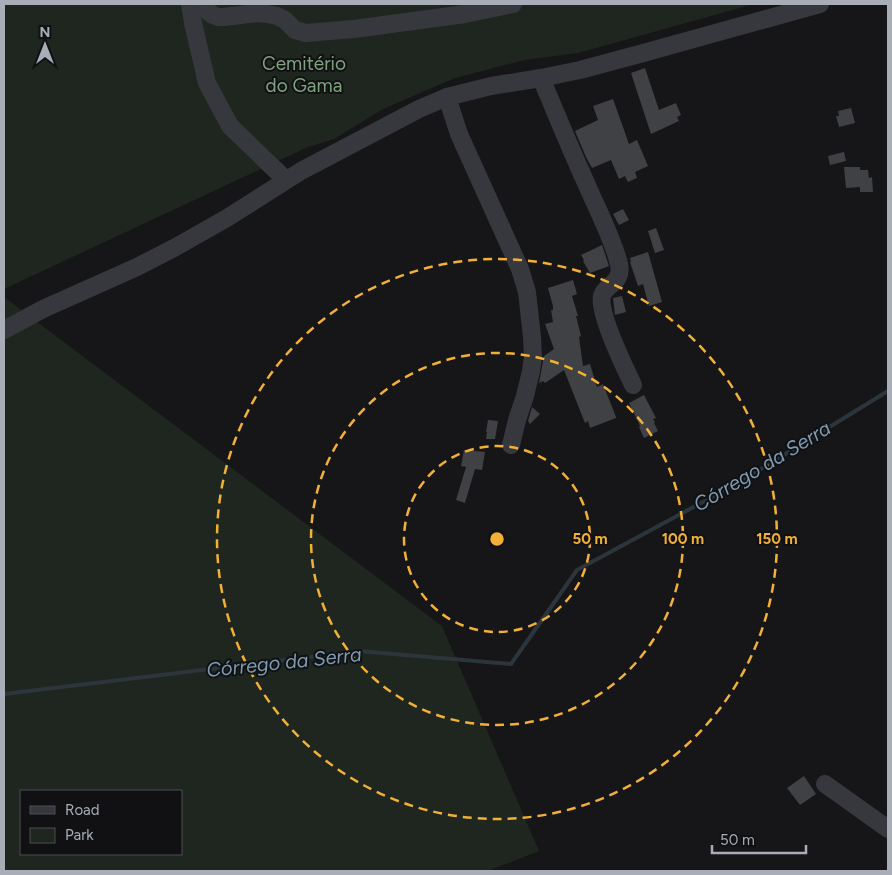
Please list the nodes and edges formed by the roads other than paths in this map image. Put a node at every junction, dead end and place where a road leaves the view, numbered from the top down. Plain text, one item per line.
1 (190, 4) edge
2 (203, 4) edge
3 (244, 4) edge
4 (514, 4) edge
5 (820, 4) edge
6 (231, 16) junction
7 (541, 78) junction
8 (447, 97) junction
9 (286, 180) junction
10 (4, 330) edge
11 (633, 385) dead end
12 (511, 445) dead end
13 (826, 784) dead end
14 (888, 829) edge

1 - 9 street
2 - 6 street
3 - 6 street
4 - 6 street
5 - 7 street
7 - 8 street
7 - 11 street
8 - 9 street
8 - 12 street
9 - 10 street
13 - 14 street

